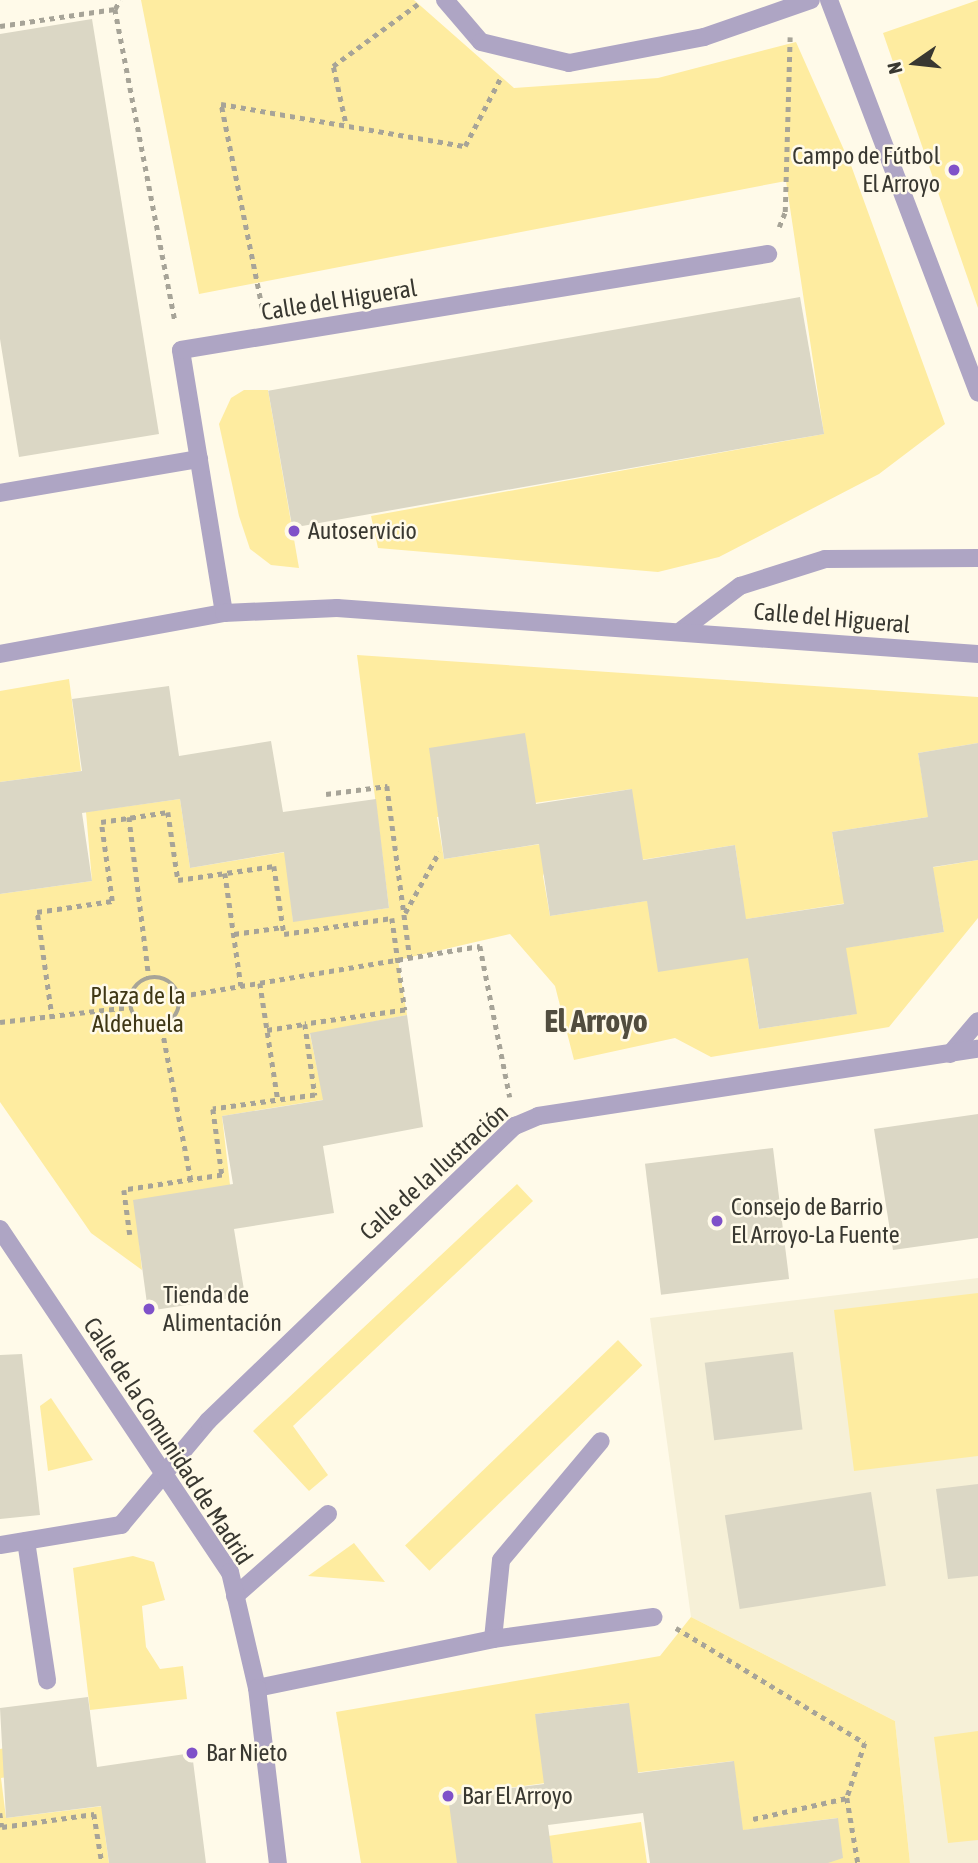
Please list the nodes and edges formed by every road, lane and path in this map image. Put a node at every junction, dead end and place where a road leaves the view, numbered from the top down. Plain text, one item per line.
1 (120, 0) edge
2 (425, 0) edge
3 (445, 0) edge
4 (811, 0) edge
5 (829, 0) edge
6 (790, 7) junction
7 (115, 9) junction
8 (0, 26) edge
9 (516, 50) junction
10 (345, 121) junction
11 (768, 254) joint
12 (268, 336) junction
13 (181, 351) junction
14 (978, 393) edge
15 (199, 459) junction
16 (0, 493) edge
17 (978, 558) edge
18 (224, 613) junction
19 (682, 631) junction
20 (0, 654) edge
21 (978, 654) edge
22 (326, 794) dead end
23 (129, 817) junction
24 (439, 852) dead end
25 (225, 873) junction
26 (404, 914) junction
27 (283, 927) junction
28 (234, 934) junction
29 (410, 958) junction
30 (398, 960) junction
31 (149, 977) junction
32 (260, 983) junction
33 (242, 986) junction
34 (181, 996) junction
35 (130, 1007) junction
36 (52, 1019) junction
37 (978, 1021) edge
38 (0, 1022) edge
39 (305, 1024) junction
40 (162, 1028) junction
41 (267, 1030) junction
42 (978, 1049) edge
43 (950, 1054) junction
44 (278, 1100) junction
45 (515, 1126) junction
46 (191, 1180) junction
47 (0, 1229) edge
48 (130, 1236) dead end
49 (601, 1441) dead end
50 (163, 1476) junction
51 (328, 1514) dead end
52 (26, 1541) junction
53 (0, 1545) edge
54 (235, 1596) junction
55 (653, 1617) joint
56 (493, 1639) junction
57 (47, 1680) dead end
58 (257, 1688) junction
59 (847, 1798) junction
60 (0, 1813) edge
61 (753, 1819) dead end
62 (102, 1863) edge
63 (278, 1863) edge
64 (858, 1863) edge

1 - 7 path
2 - 10 path
3 - 9 street
4 - 6 street
5 - 14 street
6 - 9 street
6 - 11 path
7 - 8 path
7 - 13 path
9 - 10 path
10 - 12 path
11 - 12 street, Calle del Higueral
12 - 13 street, Calle del Higueral
13 - 15 street
15 - 16 street
15 - 18 street
17 - 19 street, Calle del Higueral
18 - 19 street, Calle del Higueral
18 - 20 street, Calle del Higueral
19 - 21 street, Calle del Higueral
22 - 26 path
23 - 25 path
23 - 31 path
23 - 36 path
24 - 26 path
25 - 27 path
25 - 28 path
26 - 29 path
27 - 28 path
27 - 30 path
28 - 33 path
29 - 30 path
29 - 45 path
30 - 32 path
30 - 39 path
31 - 34 path
31 - 35 path
32 - 33 path
32 - 41 path
33 - 34 path
34 - 40 path
35 - 36 path
35 - 40 path
36 - 38 path
37 - 43 street
39 - 41 path
39 - 44 path
40 - 46 path
41 - 44 path
42 - 43 street, Calle de la Ilustración
43 - 45 street, Calle de la Ilustración
44 - 46 path
45 - 50 street, Calle de la Ilustración
46 - 48 path
47 - 50 street, Calle de la Comunidad de Madrid
49 - 56 street
50 - 52 street, Calle de la Ilustración
50 - 54 street, Calle de la Comunidad de Madrid
51 - 54 street
52 - 53 street, Calle de la Ilustración
52 - 57 street
54 - 58 street, Calle de la Comunidad de Madrid
55 - 56 street
55 - 59 path
56 - 58 street
58 - 63 street, Calle de la Comunidad de Madrid
59 - 61 path
59 - 64 path
60 - 62 path

